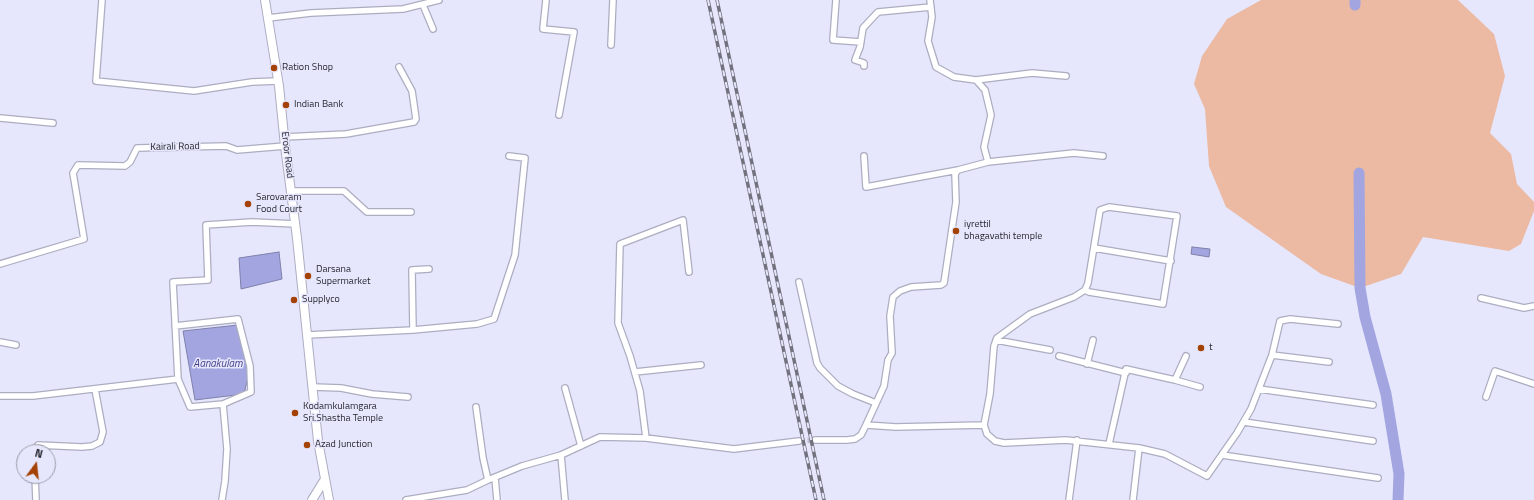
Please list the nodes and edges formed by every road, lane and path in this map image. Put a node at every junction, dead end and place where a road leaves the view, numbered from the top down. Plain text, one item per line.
1 (102, 0) edge
2 (265, 0) edge
3 (439, 0) edge
4 (546, 0) edge
5 (613, 0) edge
6 (836, 0) edge
7 (930, 0) edge
8 (423, 5) junction
9 (931, 8) junction
10 (268, 18) junction
11 (433, 29) dead end
12 (861, 42) junction
13 (611, 45) dead end
14 (864, 66) dead end
15 (399, 67) dead end
16 (1066, 76) dead end
17 (976, 80) junction
18 (278, 81) junction
19 (559, 115) dead end
20 (0, 118) edge
21 (53, 123) dead end
22 (284, 137) junction
23 (285, 146) junction
24 (509, 156) dead end
25 (864, 156) dead end
26 (1103, 156) dead end
27 (988, 162) junction
28 (958, 170) junction
29 (291, 191) junction
30 (411, 212) dead end
31 (296, 224) junction
32 (1094, 248) junction
33 (1170, 261) junction
34 (0, 264) edge
35 (428, 269) dead end
36 (689, 272) dead end
37 (800, 282) dead end
38 (1085, 290) junction
39 (1481, 298) dead end
40 (1534, 306) edge
41 (1338, 324) dead end
42 (175, 326) junction
43 (414, 330) junction
44 (307, 335) junction
45 (996, 340) junction
46 (1093, 340) dead end
47 (0, 342) edge
48 (16, 345) dead end
49 (1050, 350) dead end
50 (1272, 355) junction
51 (1059, 356) dead end
52 (1186, 356) dead end
53 (1329, 362) dead end
54 (1087, 364) junction
55 (702, 365) dead end
56 (635, 372) junction
57 (1126, 373) junction
58 (178, 379) junction
59 (1175, 380) junction
60 (1534, 384) edge
61 (313, 387) junction
62 (1200, 387) dead end
63 (95, 388) junction
64 (565, 388) dead end
65 (1259, 389) junction
66 (0, 396) edge
67 (408, 397) dead end
68 (1486, 398) dead end
69 (876, 403) junction
70 (223, 404) junction
71 (1374, 405) dead end
72 (476, 407) dead end
73 (1244, 422) junction
74 (866, 425) junction
75 (984, 425) junction
76 (646, 438) junction
77 (815, 440) tunnel mouth
78 (1077, 440) junction
79 (799, 441) tunnel mouth
80 (1373, 441) dead end
81 (1109, 444) junction
82 (56, 446) edge
83 (581, 446) junction
84 (1139, 448) junction
85 (562, 455) junction
86 (1222, 455) junction
87 (495, 478) junction
88 (1378, 478) dead end
89 (325, 479) junction
90 (488, 480) junction
91 (35, 484) edge
92 (36, 500) edge
93 (222, 500) edge
94 (312, 500) edge
95 (329, 500) edge
96 (406, 500) edge
97 (497, 500) edge
98 (565, 500) edge
99 (1069, 500) edge
100 (1133, 500) edge

1 - 18 street
2 - 10 main road, Eroor Road
3 - 8 street
4 - 19 street
5 - 13 street
6 - 12 street
7 - 9 street
8 - 10 street
8 - 11 street
9 - 12 street
9 - 17 street
10 - 18 main road, Eroor Road
12 - 14 street
15 - 22 street
16 - 17 street
17 - 27 street
18 - 22 main road, Eroor Road
20 - 21 street
22 - 23 main road, Eroor Road
23 - 29 main road, Eroor Road
23 - 34 street, Kairali Road
24 - 43 street
25 - 28 street
26 - 27 street
27 - 28 street
28 - 69 street
29 - 30 street
29 - 31 main road, Eroor Road
31 - 42 street
31 - 44 main road, Eroor Road
32 - 33 street
32 - 33 street
32 - 38 street
33 - 38 street
35 - 43 street
36 - 56 street
37 - 69 street
38 - 45 street
39 - 40 street
41 - 50 street
42 - 58 street
42 - 70 street
43 - 44 street
44 - 61 main road, Eroor Road
45 - 49 street
45 - 75 street
46 - 54 street
47 - 48 street
50 - 53 street
50 - 65 street
51 - 54 street
52 - 59 street
54 - 57 street
55 - 56 street
56 - 76 street
57 - 59 street
57 - 81 street
58 - 63 street
58 - 70 street
59 - 62 street
60 - 68 street
61 - 67 street
61 - 89 main road, Eroor Road
63 - 66 street
63 - 82 street
64 - 83 street
65 - 71 street
65 - 73 street
69 - 74 street
70 - 93 street
72 - 90 street
73 - 80 street
73 - 86 street
74 - 75 street
74 - 77 street
75 - 78 street
76 - 79 street
76 - 83 street
78 - 81 street
78 - 99 street
81 - 84 street
83 - 85 street
84 - 86 street
84 - 100 street
85 - 87 street
85 - 98 street
86 - 88 street
87 - 90 street
87 - 97 street
89 - 94 main road
89 - 95 main road, Eroor Road
90 - 96 street
91 - 92 street

